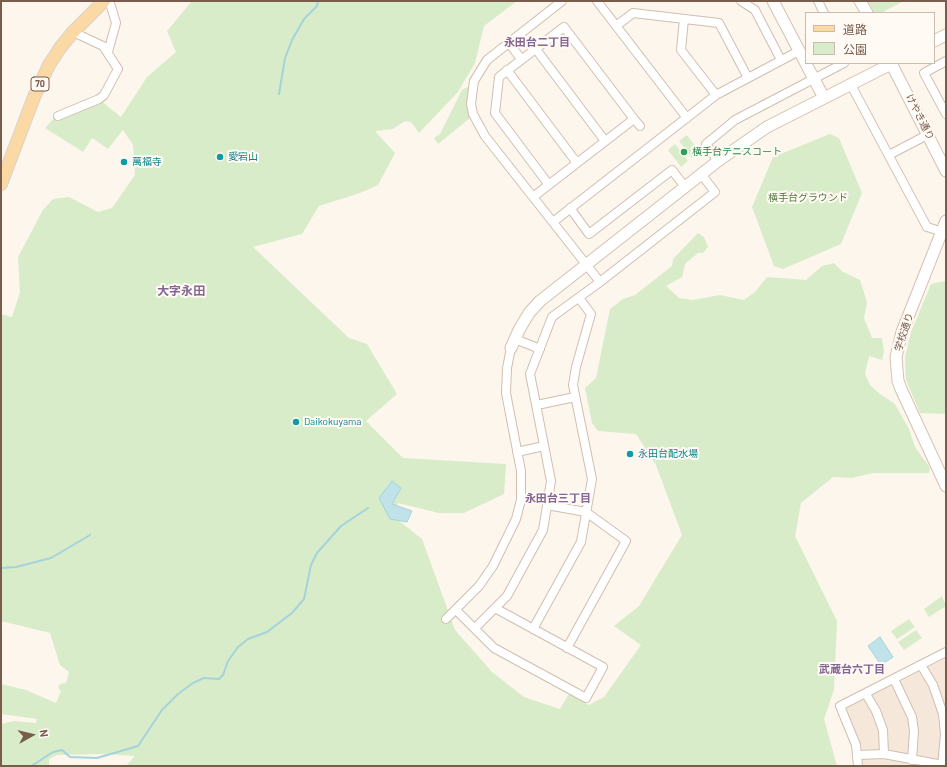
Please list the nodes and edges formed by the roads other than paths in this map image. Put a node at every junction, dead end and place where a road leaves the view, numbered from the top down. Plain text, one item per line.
1 (104, 1) edge
2 (108, 1) edge
3 (562, 1) edge
4 (598, 1) edge
5 (741, 1) edge
6 (773, 1) edge
7 (818, 1) edge
8 (860, 1) edge
9 (824, 12) edge
10 (866, 12) edge
11 (684, 19) junction
12 (616, 26) junction
13 (73, 32) junction
14 (946, 35) edge
15 (935, 40) edge
16 (509, 43) junction
17 (535, 48) junction
18 (799, 51) junction
19 (108, 52) junction
20 (521, 59) junction
21 (781, 60) junction
22 (946, 61) edge
23 (805, 62) edge
24 (806, 64) edge
25 (842, 64) edge
26 (890, 64) edge
27 (893, 64) edge
28 (507, 70) junction
29 (748, 78) junction
30 (814, 79) junction
31 (852, 84) junction
32 (716, 95) junction
33 (824, 98) junction
34 (946, 113) edge
35 (58, 116) dead end
36 (687, 118) junction
37 (634, 119) junction
38 (640, 126) dead end
39 (928, 134) junction
40 (605, 140) junction
41 (889, 155) junction
42 (718, 160) junction
43 (576, 163) junction
44 (946, 172) edge
45 (701, 174) junction
46 (1, 184) edge
47 (549, 184) junction
48 (685, 187) junction
49 (533, 197) junction
50 (570, 208) junction
51 (553, 222) junction
52 (946, 222) edge
53 (943, 232) junction
54 (586, 264) junction
55 (600, 282) junction
56 (579, 298) junction
57 (513, 344) junction
58 (540, 349) junction
59 (575, 397) junction
60 (537, 405) junction
61 (544, 446) junction
62 (517, 452) junction
63 (946, 486) edge
64 (547, 505) junction
65 (586, 512) junction
66 (495, 608) junction
67 (456, 610) junction
68 (446, 619) dead end
69 (475, 628) junction
70 (533, 629) junction
71 (568, 648) junction
72 (946, 652) edge
73 (921, 665) junction
74 (894, 679) junction
75 (866, 694) junction
76 (945, 734) edge
77 (884, 754) junction
78 (858, 756) junction
79 (912, 760) junction
80 (858, 766) edge
81 (942, 766) edge

1 - 13 main road, 70
2 - 19 street
3 - 16 street
4 - 12 street
5 - 21 street
6 - 18 street
7 - 9 street
8 - 10 street
11 - 12 street
11 - 29 street
11 - 32 street
12 - 36 street
13 - 19 street
13 - 46 main road, 70
14 - 15 street
16 - 20 street
16 - 49 street
17 - 20 street
17 - 37 street
17 - 40 street
18 - 21 street
18 - 23 street
19 - 35 street
20 - 28 street
21 - 29 street
22 - 34 street
24 - 30 street
25 - 30 street
26 - 31 street
27 - 39 street, けやき通り
28 - 43 street
28 - 47 street
29 - 32 street
30 - 33 street
30 - 42 street
31 - 33 street
31 - 41 street
32 - 36 street
33 - 42 street
36 - 50 street
37 - 38 street
37 - 40 street
39 - 41 street
39 - 44 street, けやき通り
40 - 43 street
41 - 53 street
42 - 45 street
43 - 47 street
45 - 48 street
45 - 55 street
47 - 49 street
48 - 50 street
48 - 54 street
49 - 51 street
50 - 51 street
51 - 54 street
52 - 53 street, 学校通り
53 - 63 street, 学校通り
54 - 55 street
54 - 57 street
55 - 56 street
56 - 58 street
56 - 59 street
57 - 58 street
57 - 62 street
58 - 60 street
59 - 60 street
59 - 65 street
60 - 61 street
61 - 62 street
61 - 64 street
62 - 67 street
64 - 65 street
64 - 66 street
65 - 70 street
65 - 71 street
66 - 69 street
66 - 70 street
67 - 68 street
67 - 69 street
69 - 71 street
70 - 71 street
72 - 73 street
73 - 74 street
73 - 76 street
74 - 75 street
74 - 79 street
75 - 77 street
75 - 78 street
76 - 81 street
77 - 78 street
77 - 79 street
78 - 80 street
79 - 81 street

